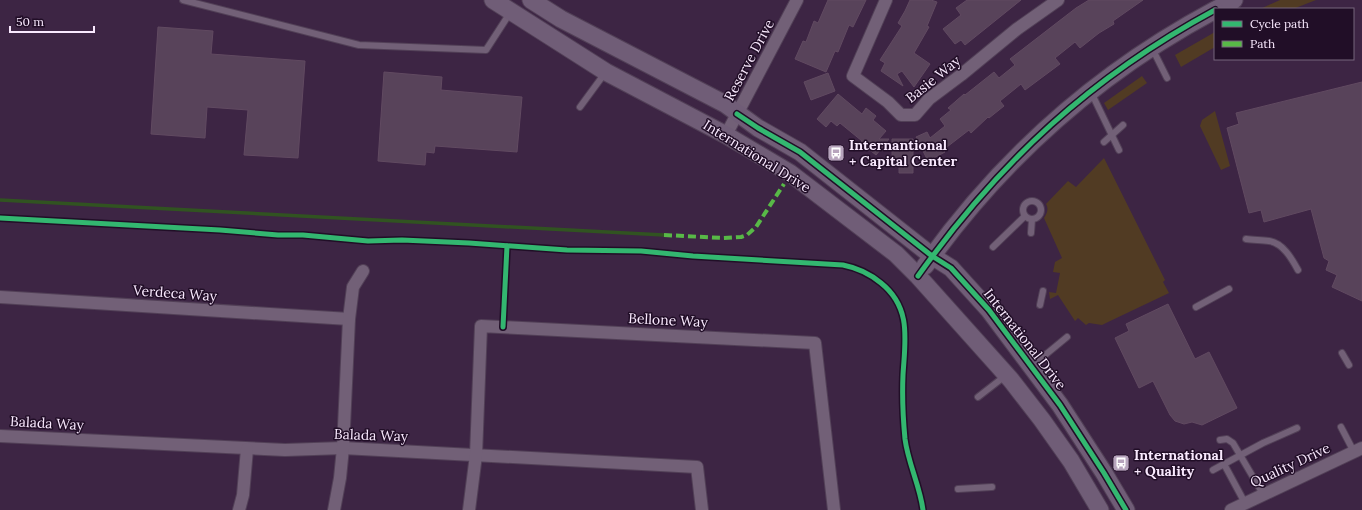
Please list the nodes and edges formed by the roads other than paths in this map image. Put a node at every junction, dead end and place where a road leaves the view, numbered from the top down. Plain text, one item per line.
1 (183, 0) edge
2 (493, 0) edge
3 (532, 0) edge
4 (798, 0) edge
5 (886, 0) edge
6 (1058, 0) edge
7 (1234, 0) edge
8 (1218, 8) edge
9 (1214, 10) edge
10 (511, 12) junction
11 (1151, 47) junction
12 (606, 72) junction
13 (1166, 78) dead end
14 (1090, 91) junction
15 (580, 107) dead end
16 (737, 114) junction
17 (1123, 125) dead end
18 (1112, 134) junction
19 (726, 135) junction
20 (1104, 142) dead end
21 (1119, 150) dead end
22 (1025, 216) junction
23 (1032, 219) junction
24 (1031, 232) dead end
25 (1246, 240) dead end
26 (992, 247) dead end
27 (932, 256) junction
28 (1298, 270) dead end
29 (363, 271) dead end
30 (918, 276) junction
31 (1229, 289) dead end
32 (1043, 291) dead end
33 (0, 297) edge
34 (1040, 305) dead end
35 (1196, 307) dead end
36 (349, 319) junction
37 (1066, 337) dead end
38 (1342, 353) dead end
39 (1349, 365) dead end
40 (1032, 366) junction
41 (1006, 375) junction
42 (978, 397) dead end
43 (1042, 420) junction
44 (1341, 427) dead end
45 (1297, 428) dead end
46 (0, 436) edge
47 (1220, 440) dead end
48 (343, 448) junction
49 (247, 449) junction
50 (1358, 450) edge
51 (476, 455) junction
52 (1241, 456) junction
53 (1224, 464) junction
54 (1213, 470) dead end
55 (992, 487) dead end
56 (958, 489) dead end
57 (1263, 494) junction
58 (1245, 503) junction
59 (240, 510) edge
60 (334, 510) edge
61 (469, 510) edge
62 (702, 510) edge
63 (834, 510) edge
64 (1100, 510) edge
65 (1113, 510) edge
66 (1126, 510) edge
67 (1231, 510) edge

1 - 10 lane
2 - 10 main road, International Drive
3 - 16 main road, International Drive
4 - 16 street, Reserve Drive
5 - 6 street, Basie Way
7 - 8 main road
9 - 11 main road
10 - 12 main road, International Drive
11 - 13 lane
11 - 14 main road
12 - 15 lane
12 - 19 main road, International Drive
14 - 18 lane
14 - 27 main road
16 - 19 street, Reserve Drive
16 - 27 main road, International Drive
17 - 18 lane
18 - 20 lane
18 - 21 lane
19 - 30 main road, International Drive
22 - 23 lane
22 - 23 lane
22 - 26 lane
23 - 24 lane
25 - 28 lane
27 - 30 main road
27 - 40 main road, International Drive
29 - 36 street
30 - 41 main road, International Drive
31 - 35 lane
32 - 34 lane
33 - 36 street, Verdeca Way
36 - 48 street
37 - 40 lane
38 - 39 lane
40 - 66 main road, International Drive
41 - 42 lane
41 - 43 main road, International Drive
43 - 64 main road, International Drive
43 - 65 main road
44 - 50 lane
45 - 52 lane
46 - 49 street, Balada Way
47 - 52 lane
48 - 49 street, Balada Way
48 - 51 street, Balada Way
48 - 60 street
49 - 59 street
50 - 57 street, Quality Drive
51 - 61 street
51 - 62 street, Balada Way
51 - 63 street, Bellone Way
52 - 53 lane
52 - 57 lane
53 - 54 lane
53 - 58 lane
55 - 56 lane
57 - 58 street, Quality Drive
58 - 67 street, Quality Drive

